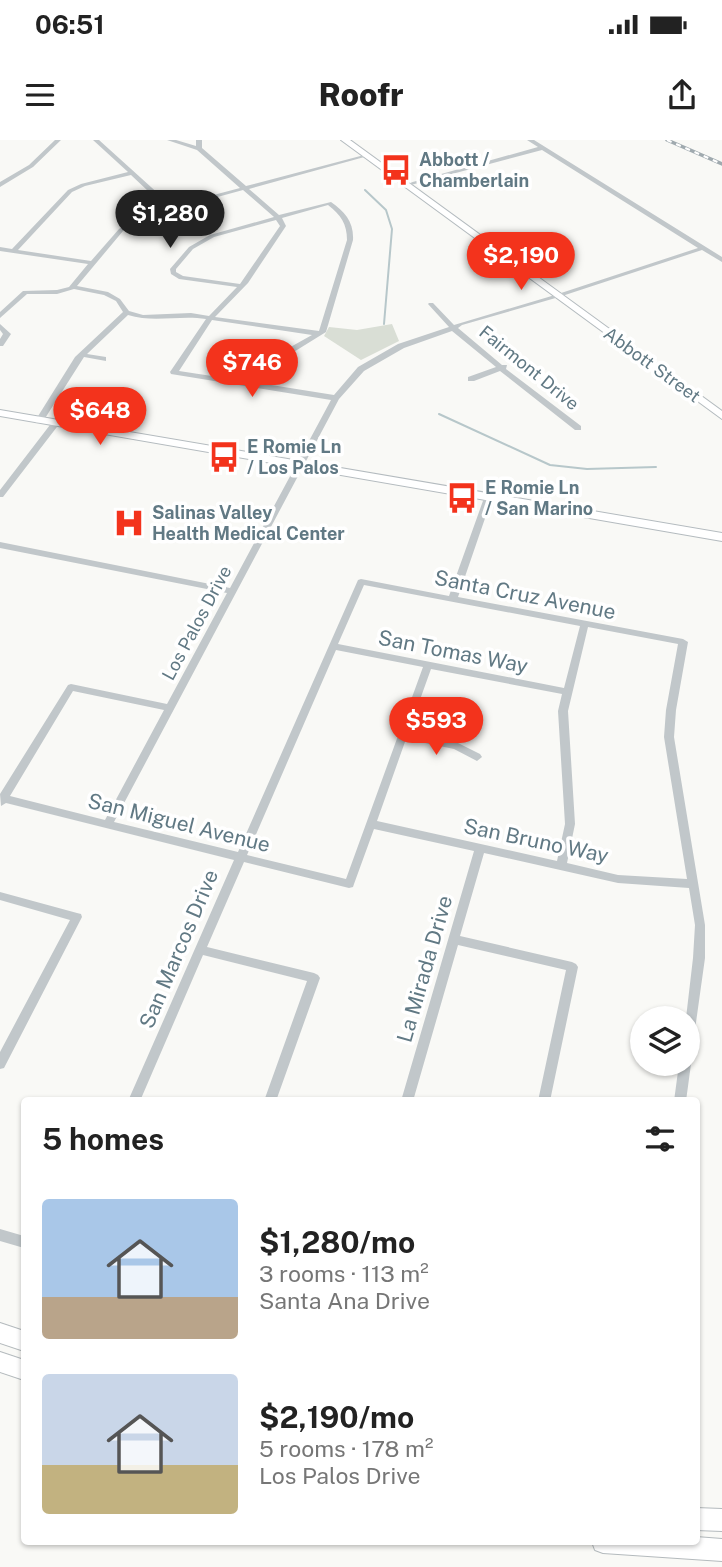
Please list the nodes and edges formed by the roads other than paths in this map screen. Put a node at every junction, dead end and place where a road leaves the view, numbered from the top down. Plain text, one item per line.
1 (58, 140) edge
2 (96, 140) edge
3 (170, 140) edge
4 (345, 140) edge
5 (530, 140) edge
6 (199, 144) edge
7 (542, 148) junction
8 (366, 155) junction
9 (132, 173) junction
10 (0, 185) edge
11 (405, 185) junction
12 (244, 188) junction
13 (169, 207) junction
14 (278, 217) junction
15 (703, 248) junction
16 (0, 249) edge
17 (13, 251) junction
18 (722, 260) edge
19 (93, 263) junction
20 (242, 286) junction
21 (72, 287) junction
22 (557, 296) junction
23 (0, 303) edge
24 (10, 304) junction
25 (431, 304) dead end
26 (127, 312) junction
27 (0, 316) edge
28 (211, 317) junction
29 (0, 326) edge
30 (454, 328) junction
31 (319, 334) junction
32 (0, 344) edge
33 (82, 355) junction
34 (103, 359) dead end
35 (504, 367) junction
36 (471, 379) dead end
37 (260, 386) junction
38 (336, 398) junction
39 (0, 413) edge
40 (722, 416) edge
41 (39, 421) junction
42 (56, 423) junction
43 (578, 428) dead end
44 (300, 465) junction
45 (0, 495) edge
46 (488, 498) junction
47 (722, 537) edge
48 (0, 545) edge
49 (361, 582) joint
50 (233, 591) junction
51 (453, 598) junction
52 (585, 623) junction
53 (332, 646) junction
54 (428, 665) junction
55 (567, 692) junction
56 (170, 708) junction
57 (403, 735) junction
58 (477, 757) dead end
59 (1, 799) edge
60 (107, 824) junction
61 (371, 824) junction
62 (480, 849) junction
63 (239, 859) junction
64 (561, 867) junction
65 (694, 884) junction
66 (0, 896) edge
67 (454, 939) junction
68 (201, 950) junction
69 (693, 1006) edge
70 (0, 1064) edge
71 (683, 1076) edge
72 (136, 1097) edge
73 (271, 1097) edge
74 (408, 1097) edge
75 (545, 1097) edge
76 (681, 1097) edge
77 (0, 1235) edge
78 (21, 1241) edge
79 (0, 1333) edge
80 (21, 1340) edge
81 (0, 1362) edge
82 (21, 1369) edge
83 (700, 1520) edge
84 (722, 1520) edge
85 (648, 1545) edge
86 (722, 1550) edge

1 - 10 street
2 - 9 street
3 - 6 street
4 - 8 main road, Abbott Street
5 - 7 street
6 - 12 street
7 - 11 street
7 - 15 street
8 - 11 main road, Abbott Street
8 - 12 street
9 - 13 street
9 - 17 street
11 - 22 main road, Abbott Street
12 - 13 street
12 - 14 street
13 - 19 street
14 - 20 street
14 - 20 street
14 - 31 street
15 - 18 street
15 - 22 street, Los Palos Drive
16 - 17 street
17 - 19 street
19 - 21 street
20 - 28 street
21 - 24 street
21 - 26 street
22 - 30 street, Los Palos Drive
22 - 40 main road, Abbott Street
23 - 24 street
24 - 27 street
25 - 30 street, Fairmont Drive
26 - 28 street
26 - 33 street
28 - 31 street
28 - 37 street
29 - 32 street
30 - 35 street, Fairmont Drive
30 - 38 street, Los Palos Drive
31 - 37 street
33 - 34 street
33 - 41 street
35 - 36 street
35 - 43 street, Fairmont Drive
37 - 38 street
38 - 44 street, Los Palos Drive
39 - 41 main road
41 - 42 main road
42 - 44 main road
42 - 45 street
44 - 46 main road
44 - 50 street, Los Palos Drive
46 - 47 main road
46 - 51 street
48 - 50 street
49 - 51 street, Santa Cruz Avenue
49 - 53 street, San Marcos Drive
50 - 56 street, Los Palos Drive
51 - 52 street, Santa Cruz Avenue
52 - 55 street
52 - 65 street, Santa Cruz Avenue
53 - 54 street, San Tomas Way
53 - 63 street, San Marcos Drive
54 - 55 street, San Tomas Way
54 - 57 street
55 - 64 street
56 - 59 street
56 - 60 street, Los Palos Drive
57 - 58 street
57 - 61 street
59 - 60 street, San Miguel Avenue
60 - 63 street, San Miguel Avenue
61 - 62 street, San Bruno Way
61 - 63 street, San Miguel Avenue
62 - 64 street, San Bruno Way
62 - 67 street, La Mirada Drive
63 - 68 street, San Marcos Drive
64 - 65 street, San Bruno Way
65 - 69 street
66 - 70 street
67 - 74 street, La Mirada Drive
67 - 75 street
68 - 72 street, San Marcos Drive
68 - 73 street
71 - 76 street
77 - 78 street
79 - 80 highway
81 - 82 highway
83 - 84 highway
85 - 86 highway

